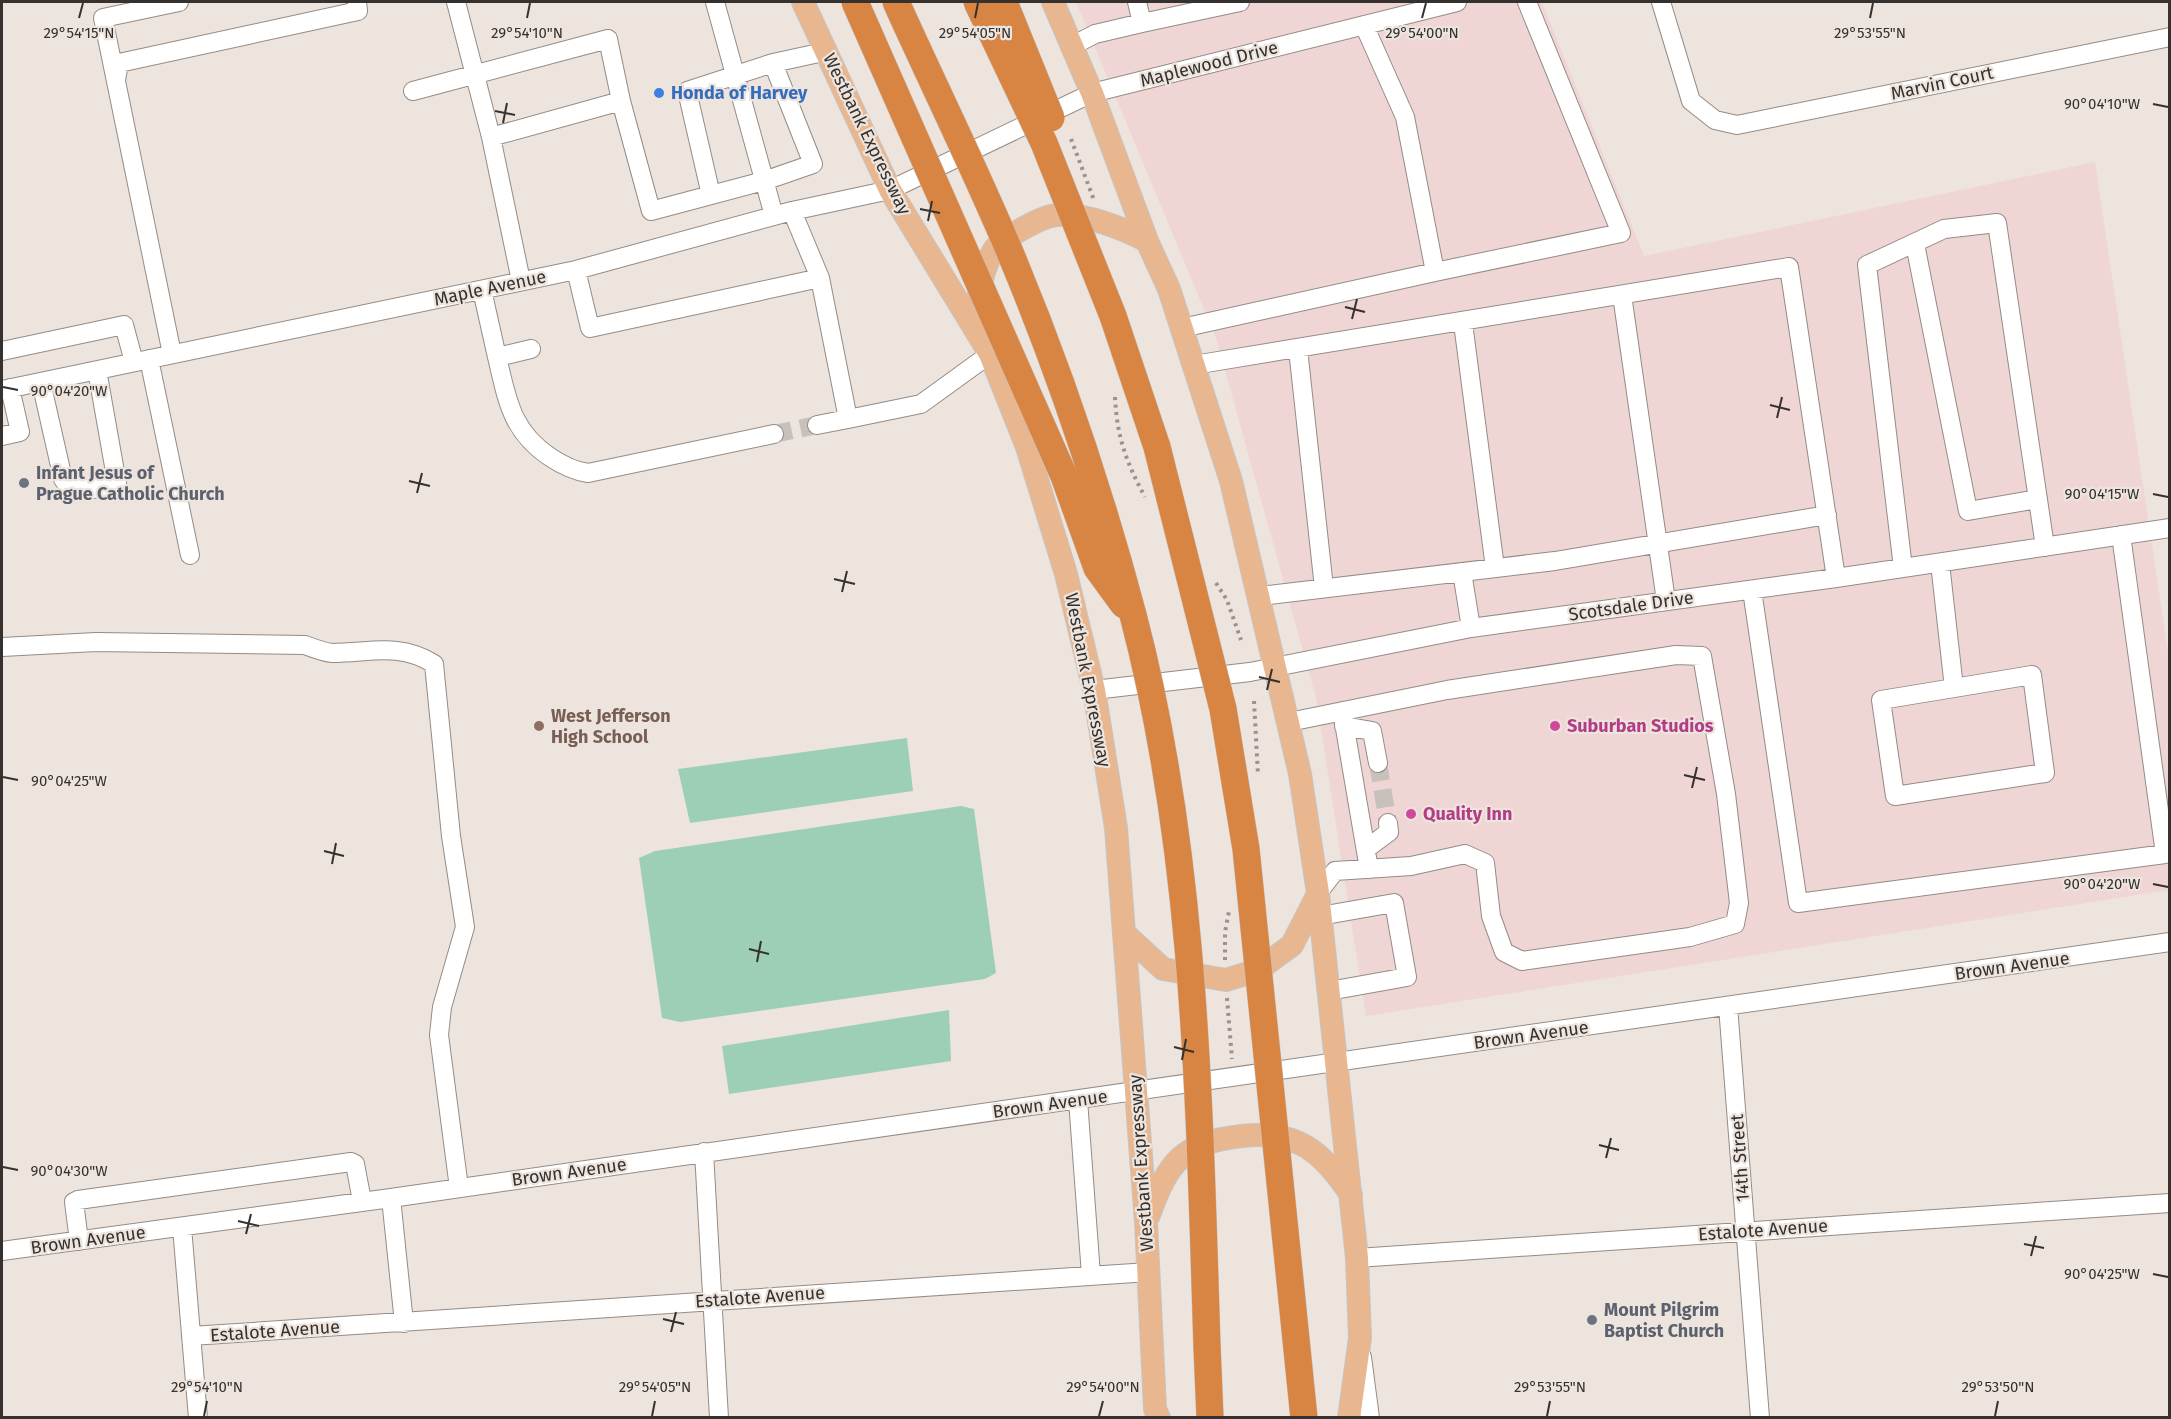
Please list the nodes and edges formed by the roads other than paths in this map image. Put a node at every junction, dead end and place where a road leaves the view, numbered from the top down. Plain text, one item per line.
1 (178, 2) edge
2 (357, 2) edge
3 (456, 2) edge
4 (715, 2) edge
5 (803, 2) edge
6 (855, 2) edge
7 (896, 2) edge
8 (977, 2) edge
9 (1004, 2) edge
10 (1053, 2) edge
11 (1137, 2) edge
12 (1240, 2) edge
13 (1457, 2) edge
14 (1527, 2) edge
15 (1661, 2) edge
16 (1142, 23) junction
17 (1364, 25) junction
18 (2169, 36) edge
19 (1072, 46) junction
20 (828, 51) junction
21 (773, 63) junction
22 (475, 73) junction
23 (736, 77) junction
24 (116, 80) junction
25 (413, 91) dead end
26 (1092, 93) junction
27 (621, 101) junction
28 (491, 137) junction
29 (969, 151) joint
30 (764, 181) junction
31 (890, 190) junction
32 (711, 195) junction
33 (792, 211) junction
34 (774, 216) junction
35 (1147, 241) junction
36 (1915, 244) junction
37 (576, 270) junction
38 (1435, 272) junction
39 (820, 278) junction
40 (521, 281) junction
41 (482, 290) junction
42 (1622, 295) junction
43 (1113, 316) junction
44 (1463, 322) junction
45 (1182, 328) junction
46 (975, 329) junction
47 (531, 349) dead end
48 (1298, 349) junction
49 (2, 351) edge
50 (172, 354) junction
51 (990, 354) junction
52 (496, 357) junction
53 (142, 360) junction
54 (1194, 365) junction
55 (97, 370) junction
56 (41, 382) junction
57 (6, 389) edge
58 (848, 419) junction
59 (817, 425) tunnel mouth
60 (774, 434) tunnel mouth
61 (2, 436) edge
62 (2038, 499) junction
63 (1827, 515) junction
64 (2169, 528) edge
65 (2121, 535) junction
66 (1658, 544) junction
67 (2046, 547) junction
68 (190, 555) dead end
69 (1940, 563) junction
70 (1495, 568) junction
71 (1903, 568) junction
72 (1462, 572) junction
73 (1836, 578) junction
74 (1324, 588) junction
75 (1752, 590) junction
76 (1260, 596) junction
77 (1666, 601) junction
78 (1134, 618) junction
79 (1471, 628) junction
80 (2, 647) edge
81 (1276, 666) junction
82 (1954, 688) junction
83 (1094, 690) junction
84 (1343, 719) junction
85 (1289, 722) junction
86 (1378, 763) tunnel mouth
87 (1388, 823) dead end
88 (1366, 849) junction
89 (1369, 869) junction
90 (1318, 893) junction
91 (1320, 916) junction
92 (1124, 933) junction
93 (2169, 942) edge
94 (1329, 990) junction
95 (1728, 1006) junction
96 (1337, 1063) junction
97 (1135, 1092) junction
98 (1078, 1100) junction
99 (704, 1152) junction
100 (459, 1188) junction
101 (1351, 1197) junction
102 (391, 1198) junction
103 (363, 1202) junction
104 (2169, 1203) edge
105 (1146, 1221) junction
106 (182, 1227) junction
107 (1745, 1231) junction
108 (79, 1241) junction
109 (2, 1251) edge
110 (1357, 1258) junction
111 (1149, 1272) junction
112 (1091, 1275) junction
113 (711, 1300) junction
114 (404, 1323) junction
115 (191, 1336) junction
116 (1360, 1338) junction
117 (1157, 1415) edge
118 (198, 1418) edge
119 (719, 1418) edge
120 (1210, 1418) edge
121 (1304, 1418) edge
122 (1349, 1418) edge
123 (1370, 1418) edge
124 (1760, 1418) edge

1 - 24 street
2 - 24 street
3 - 22 street
4 - 23 street
5 - 20 main road, Westbank Expressway
6 - 78 highway, bridge
7 - 78 highway, bridge
8 - 43 highway, bridge
9 - 43 highway, bridge
10 - 19 main road
11 - 16 street
12 - 16 street
13 - 17 street, Maplewood Drive
14 - 38 street
15 - 18 street, Marvin Court
16 - 19 street
17 - 26 street, Maplewood Drive
17 - 38 street
19 - 26 main road
20 - 21 street
20 - 31 main road, Westbank Expressway
21 - 23 street
21 - 30 street
22 - 25 street
22 - 27 street
22 - 28 street
23 - 30 street
23 - 32 street
24 - 50 street
26 - 29 street, Maplewood Drive
26 - 35 main road
27 - 28 street
27 - 32 street
28 - 40 street
29 - 31 street, Maple Avenue
30 - 32 street
30 - 34 street
31 - 33 street, Maple Avenue
31 - 46 main road, Westbank Expressway
33 - 34 street, Maple Avenue
33 - 39 street
34 - 37 street, Maple Avenue
35 - 45 main road
35 - 46 main road
36 - 62 street
36 - 62 street
36 - 71 street
37 - 39 street
37 - 40 street, Maple Avenue
38 - 45 street
39 - 58 street
40 - 41 street, Maple Avenue
41 - 50 street, Maple Avenue
41 - 52 street
42 - 44 street
42 - 63 street
42 - 66 street
43 - 121 highway, bridge
44 - 48 street
44 - 70 street
45 - 54 main road
46 - 51 main road, Westbank Expressway
47 - 52 street
48 - 54 street
48 - 74 street
49 - 53 street
50 - 53 street, Maple Avenue
51 - 58 street
51 - 83 main road, Westbank Expressway
52 - 60 street
53 - 55 street, Maple Avenue
53 - 68 street
54 - 76 main road
55 - 56 street, Maple Avenue
55 - 56 street
56 - 57 street, Maple Avenue
57 - 61 street
58 - 59 street
62 - 67 street
63 - 66 street
63 - 73 street
64 - 65 street, Scotsdale Drive
65 - 67 street, Scotsdale Drive
65 - 75 street
66 - 70 street
66 - 77 street
67 - 69 street, Scotsdale Drive
69 - 71 street, Scotsdale Drive
69 - 82 street
70 - 72 street
71 - 73 street, Scotsdale Drive
72 - 74 street
72 - 79 street
73 - 75 street, Scotsdale Drive
74 - 76 street
75 - 77 street, Scotsdale Drive
76 - 81 main road
77 - 79 street, Scotsdale Drive
78 - 120 highway, bridge
79 - 81 street, Scotsdale Drive
80 - 100 street
81 - 83 street, Scotsdale Drive
81 - 85 main road
82 - 82 street
83 - 92 main road, Westbank Expressway
84 - 85 street
84 - 86 street
84 - 88 street
84 - 89 street
85 - 90 main road
87 - 88 street
88 - 89 street
89 - 90 street
90 - 91 main road
90 - 92 main road
91 - 94 main road
91 - 94 street
92 - 97 main road, Westbank Expressway
93 - 95 street, Brown Avenue
94 - 96 main road
95 - 96 street, Brown Avenue
95 - 107 street, 14th Street
96 - 97 street, Brown Avenue
96 - 101 main road
97 - 98 street, Brown Avenue
97 - 105 main road, Westbank Expressway
98 - 99 street, Brown Avenue
98 - 112 street
99 - 100 street, Brown Avenue
99 - 113 street
100 - 102 street, Brown Avenue
101 - 105 main road
101 - 110 main road
102 - 103 street, Brown Avenue
102 - 114 street
103 - 106 street, Brown Avenue
103 - 108 street
104 - 107 street, Estalote Avenue
105 - 111 main road, Westbank Expressway
106 - 108 street, Brown Avenue
106 - 115 street
107 - 110 street, Estalote Avenue
107 - 124 street, 14th Street
108 - 109 street, Brown Avenue
110 - 116 main road
111 - 112 street, Estalote Avenue
111 - 117 main road, Westbank Expressway
112 - 113 street, Estalote Avenue
113 - 114 street, Estalote Avenue
113 - 119 street
114 - 115 street, Estalote Avenue
115 - 118 street
116 - 122 main road
116 - 123 street

